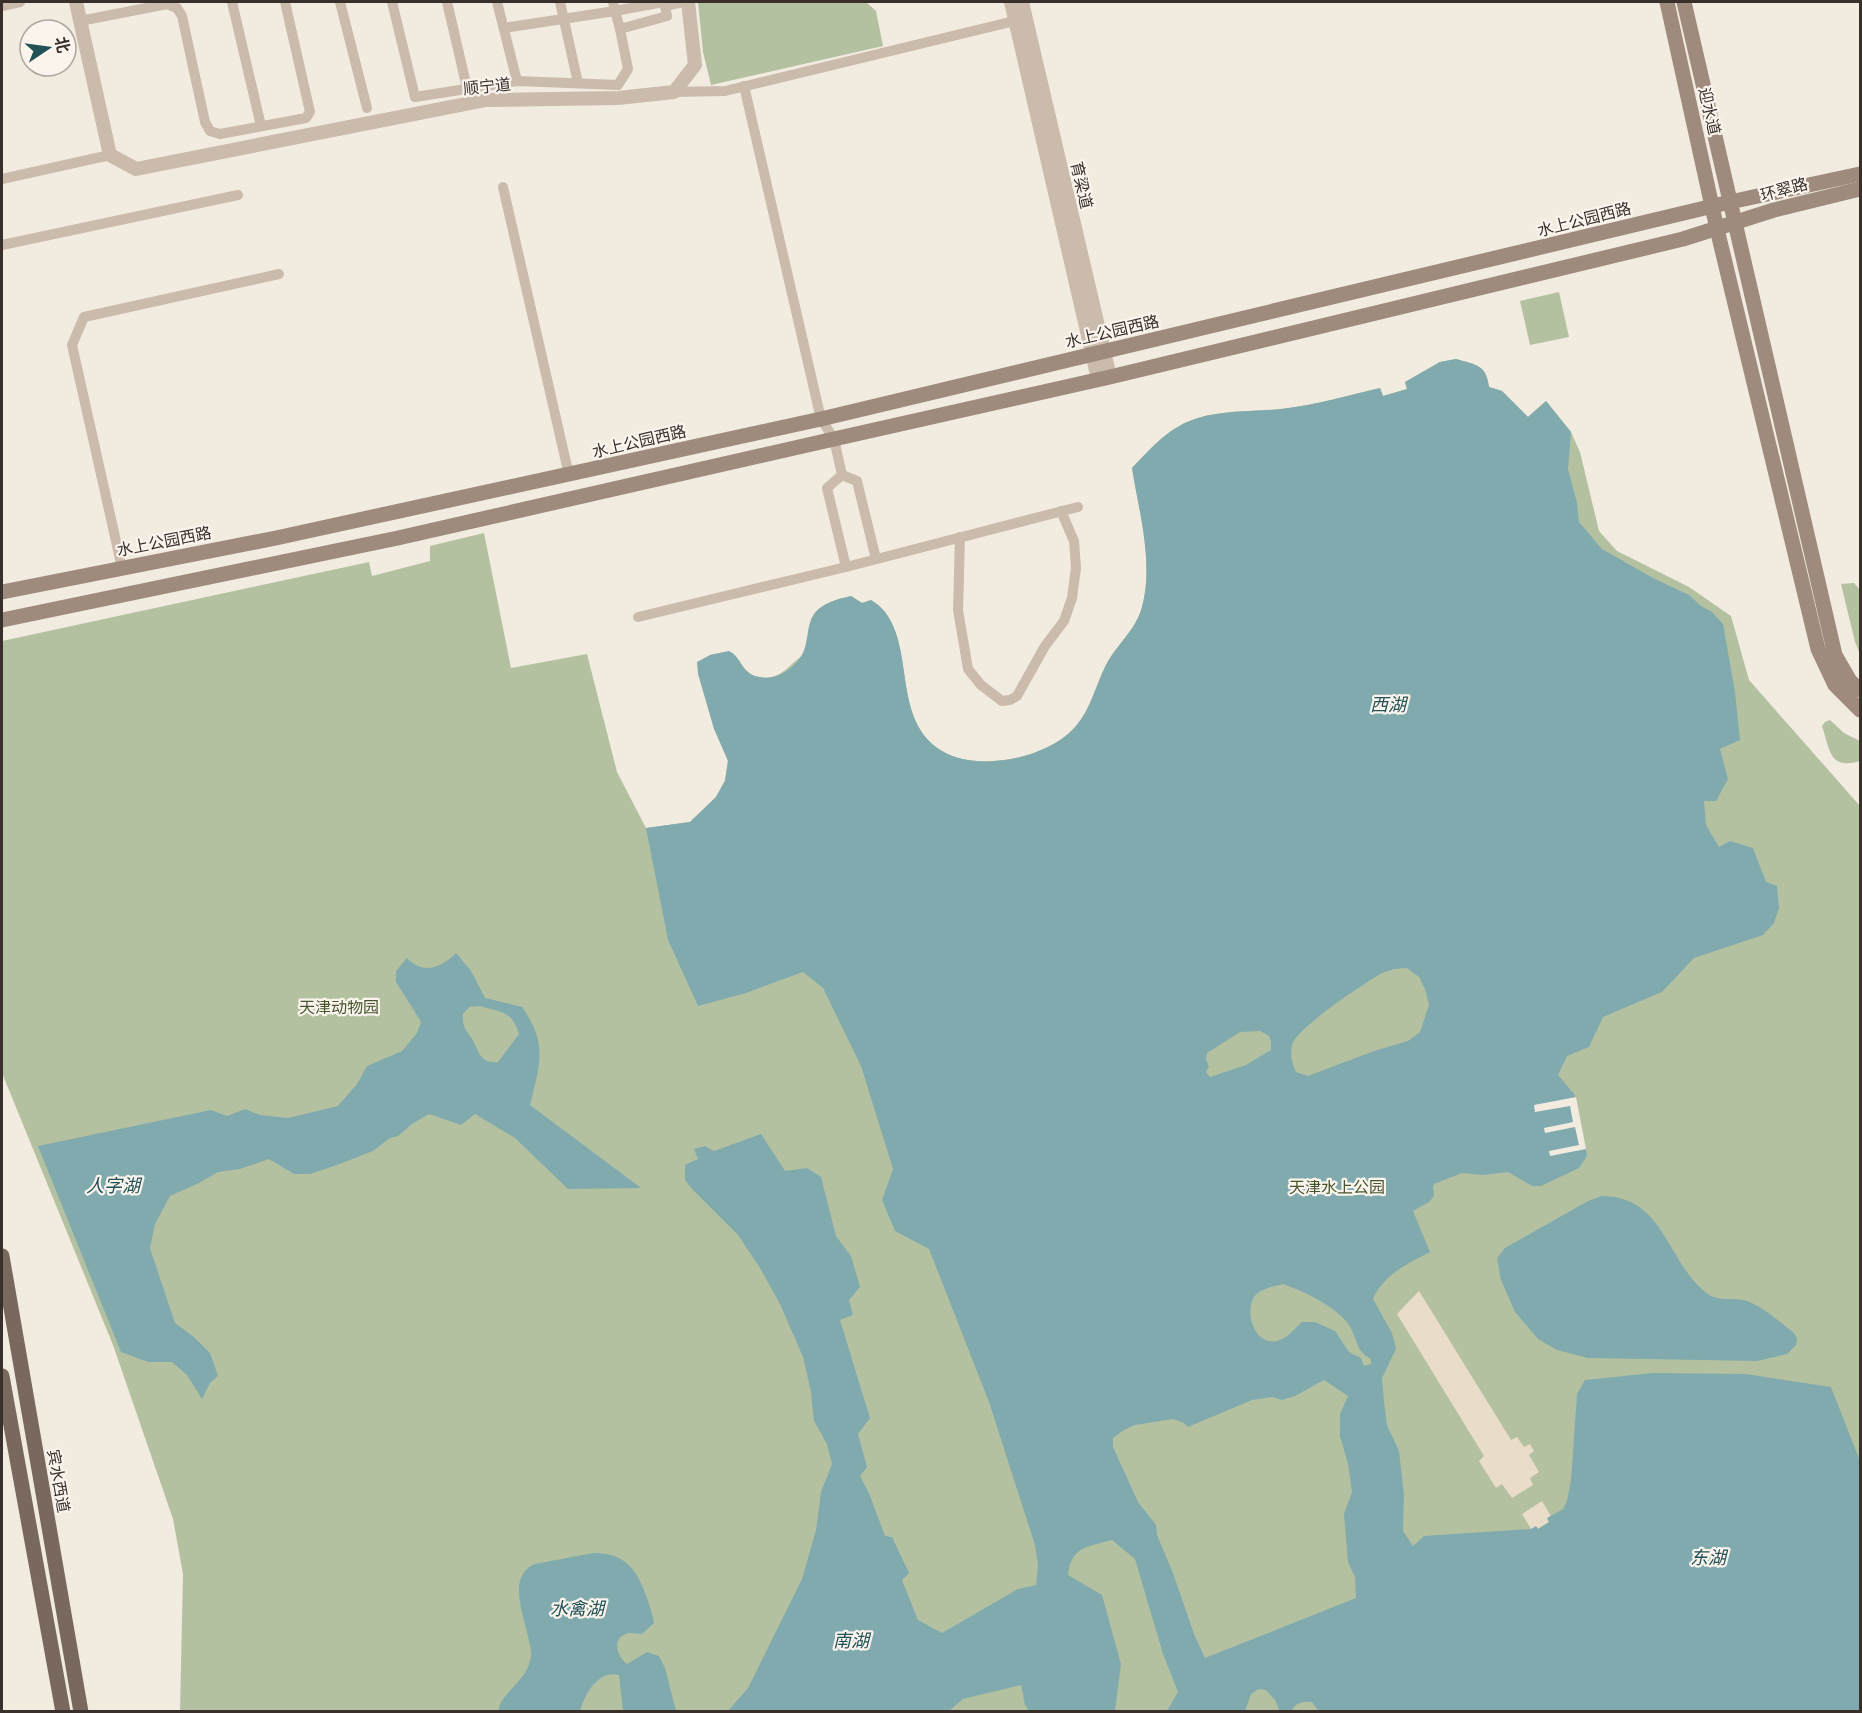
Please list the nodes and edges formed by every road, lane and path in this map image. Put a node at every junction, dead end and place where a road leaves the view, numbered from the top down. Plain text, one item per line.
1 (20, 2) edge
2 (76, 2) edge
3 (232, 2) edge
4 (285, 2) edge
5 (340, 2) edge
6 (392, 2) edge
7 (447, 2) edge
8 (497, 2) edge
9 (560, 2) edge
10 (683, 2) edge
11 (688, 2) edge
12 (1011, 2) edge
13 (1022, 2) edge
14 (1667, 2) edge
15 (1684, 2) edge
16 (138, 5) edge
17 (2, 6) edge
18 (614, 6) edge
19 (665, 6) junction
20 (563, 18) junction
21 (1021, 20) junction
22 (80, 21) junction
23 (504, 28) junction
24 (620, 29) junction
25 (517, 81) junction
26 (578, 83) junction
27 (744, 86) junction
28 (467, 88) junction
29 (674, 92) junction
30 (367, 108) dead end
31 (261, 126) junction
32 (110, 155) junction
33 (1860, 174) edge
34 (2, 179) edge
35 (503, 187) dead end
36 (1860, 189) edge
37 (238, 195) dead end
38 (1730, 202) junction
39 (1713, 206) junction
40 (1734, 223) junction
41 (1718, 229) junction
42 (2, 245) edge
43 (279, 274) dead end
44 (1098, 353) junction
45 (1104, 378) junction
46 (821, 418) junction
47 (834, 440) junction
48 (569, 475) junction
49 (842, 475) junction
50 (1078, 507) dead end
51 (1061, 511) junction
52 (960, 537) junction
53 (876, 559) junction
54 (846, 567) junction
55 (122, 568) junction
56 (2, 592) edge
57 (638, 616) dead end
58 (2, 620) edge
59 (1860, 690) edge
60 (1860, 710) edge
61 (2, 1256) edge
62 (2, 1384) edge
63 (24, 1384) junction
64 (28, 1408) junction
65 (5, 1413) edge
66 (63, 1712) edge
67 (81, 1712) edge

1 - 17 street
2 - 22 street
3 - 31 street
4 - 31 street
5 - 30 street
6 - 28 street
7 - 28 street
8 - 23 street
9 - 20 street
10 - 19 street
11 - 29 street
12 - 21 street
13 - 21 street
14 - 39 main road, 迎水道
15 - 38 main road, 迎水道
16 - 22 street
16 - 31 street
18 - 19 street
18 - 20 street
18 - 24 street
19 - 24 street
20 - 23 street
20 - 26 street
21 - 27 street, 顺宁道
21 - 44 street
22 - 32 street
23 - 25 street
24 - 26 street
25 - 26 street
25 - 28 street
27 - 29 street, 顺宁道
27 - 46 street
29 - 32 street, 顺宁道
32 - 34 street
33 - 38 main road, 环翠路
35 - 48 street
36 - 40 main road, 环翠路
37 - 42 street
38 - 39 main road, 水上公园西路
38 - 40 main road
39 - 41 main road, 迎水道
39 - 44 main road, 水上公园西路
40 - 41 main road, 环翠路
40 - 59 main road
41 - 45 main road
41 - 60 main road
43 - 55 street
44 - 45 street
44 - 46 main road, 水上公园西路
45 - 47 main road
46 - 47 street
46 - 48 main road, 水上公园西路
47 - 49 street
47 - 58 main road
48 - 55 main road, 水上公园西路
49 - 53 street
49 - 54 street
50 - 51 street
51 - 52 street
51 - 52 street
52 - 53 street
53 - 54 street
54 - 57 street
55 - 56 main road, 水上公园西路
61 - 63 main road, 宾水西道
62 - 63 street
62 - 65 main road
63 - 64 main road, 宾水西道
64 - 65 street
64 - 67 main road, 宾水西道
65 - 66 main road

